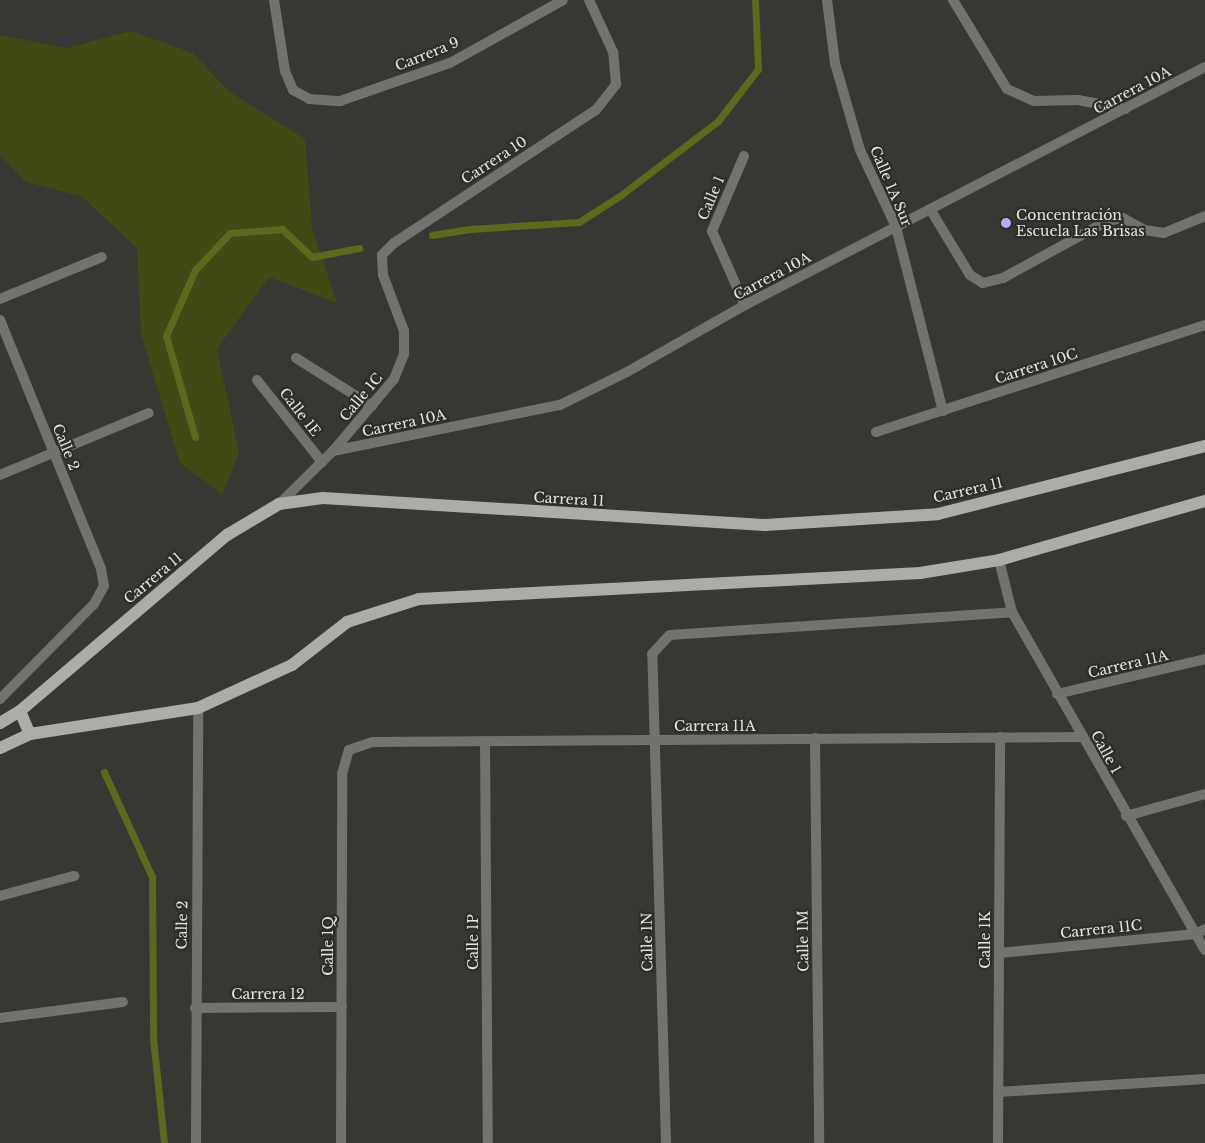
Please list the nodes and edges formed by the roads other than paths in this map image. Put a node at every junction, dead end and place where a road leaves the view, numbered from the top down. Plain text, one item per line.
1 (274, 0) edge
2 (563, 0) edge
3 (589, 0) edge
4 (827, 0) edge
5 (953, 0) edge
6 (1205, 67) edge
7 (1125, 109) junction
8 (744, 156) dead end
9 (930, 209) junction
10 (1205, 216) edge
11 (896, 227) junction
12 (382, 255) joint
13 (102, 257) dead end
14 (0, 299) edge
15 (745, 305) junction
16 (0, 320) edge
17 (1205, 325) edge
18 (296, 358) dead end
19 (258, 380) dead end
20 (372, 406) junction
21 (942, 411) junction
22 (149, 413) dead end
23 (876, 432) dead end
24 (1205, 446) edge
25 (333, 452) junction
26 (54, 453) junction
27 (322, 462) junction
28 (0, 475) edge
29 (1205, 500) edge
30 (279, 504) junction
31 (999, 560) junction
32 (1012, 612) junction
33 (1205, 659) edge
34 (1058, 694) junction
35 (0, 700) edge
36 (198, 708) junction
37 (20, 711) junction
38 (0, 723) edge
39 (30, 734) junction
40 (1000, 737) junction
41 (1082, 737) junction
42 (815, 738) junction
43 (657, 740) junction
44 (485, 741) junction
45 (0, 748) edge
46 (349, 750) joint
47 (1205, 794) edge
48 (1126, 816) junction
49 (74, 876) dead end
50 (0, 896) edge
51 (1200, 931) edge
52 (1205, 950) edge
53 (999, 953) junction
54 (123, 1002) dead end
55 (195, 1008) junction
56 (342, 1008) junction
57 (0, 1018) edge
58 (1205, 1079) edge
59 (998, 1092) junction
60 (196, 1143) edge
61 (341, 1143) edge
62 (488, 1143) edge
63 (666, 1143) edge
64 (819, 1143) edge
65 (998, 1143) edge

1 - 2 street, Carrera 9
3 - 12 street, Carrera 10
4 - 11 street, Calle 1A Sur
5 - 7 street
6 - 7 street, Carrera 10A
7 - 9 street, Carrera 10A
8 - 15 street, Calle 1
9 - 10 street
9 - 11 street, Carrera 10A
11 - 15 street, Carrera 10A
11 - 21 street, Calle 1A Sur
12 - 20 street, Calle 1C
13 - 14 street
15 - 25 street, Carrera 10A
16 - 26 street, Calle 2
17 - 21 street, Carrera 10C
18 - 20 street
19 - 27 street, Calle 1E
20 - 25 street, Calle 1C
21 - 23 street, Carrera 10C
22 - 26 street
24 - 30 main road, Carrera 11
25 - 27 street, Calle 1C
26 - 28 street
26 - 35 street, Calle 2
27 - 30 street, Calle 1C
29 - 31 main road
30 - 37 main road, Carrera 11
31 - 32 street, Calle 1
31 - 36 main road
32 - 34 street, Calle 1
32 - 43 street, Calle 1N
33 - 34 street, Carrera 11A
34 - 41 street, Calle 1
36 - 39 main road
36 - 55 street, Calle 2
37 - 38 main road, Carrera 11
37 - 39 main road
39 - 45 main road
40 - 41 street, Carrera 11A
40 - 42 street, Carrera 11A
40 - 53 street, Calle 1K
41 - 48 street, Calle 1
42 - 43 street, Carrera 11A
42 - 64 street, Calle 1M
43 - 44 street, Carrera 11A
43 - 63 street, Calle 1N
44 - 46 street, Carrera 11A
44 - 62 street, Calle 1P
46 - 56 street, Calle 1Q
47 - 48 street
48 - 51 street, Calle 1
49 - 50 street
51 - 52 street, Calle 1
51 - 53 street, Carrera 11C
53 - 59 street, Calle 1K
54 - 57 street
55 - 56 street, Carrera 12
55 - 60 street, Calle 2
56 - 61 street, Calle 1Q
58 - 59 street
59 - 65 street, Calle 1K

